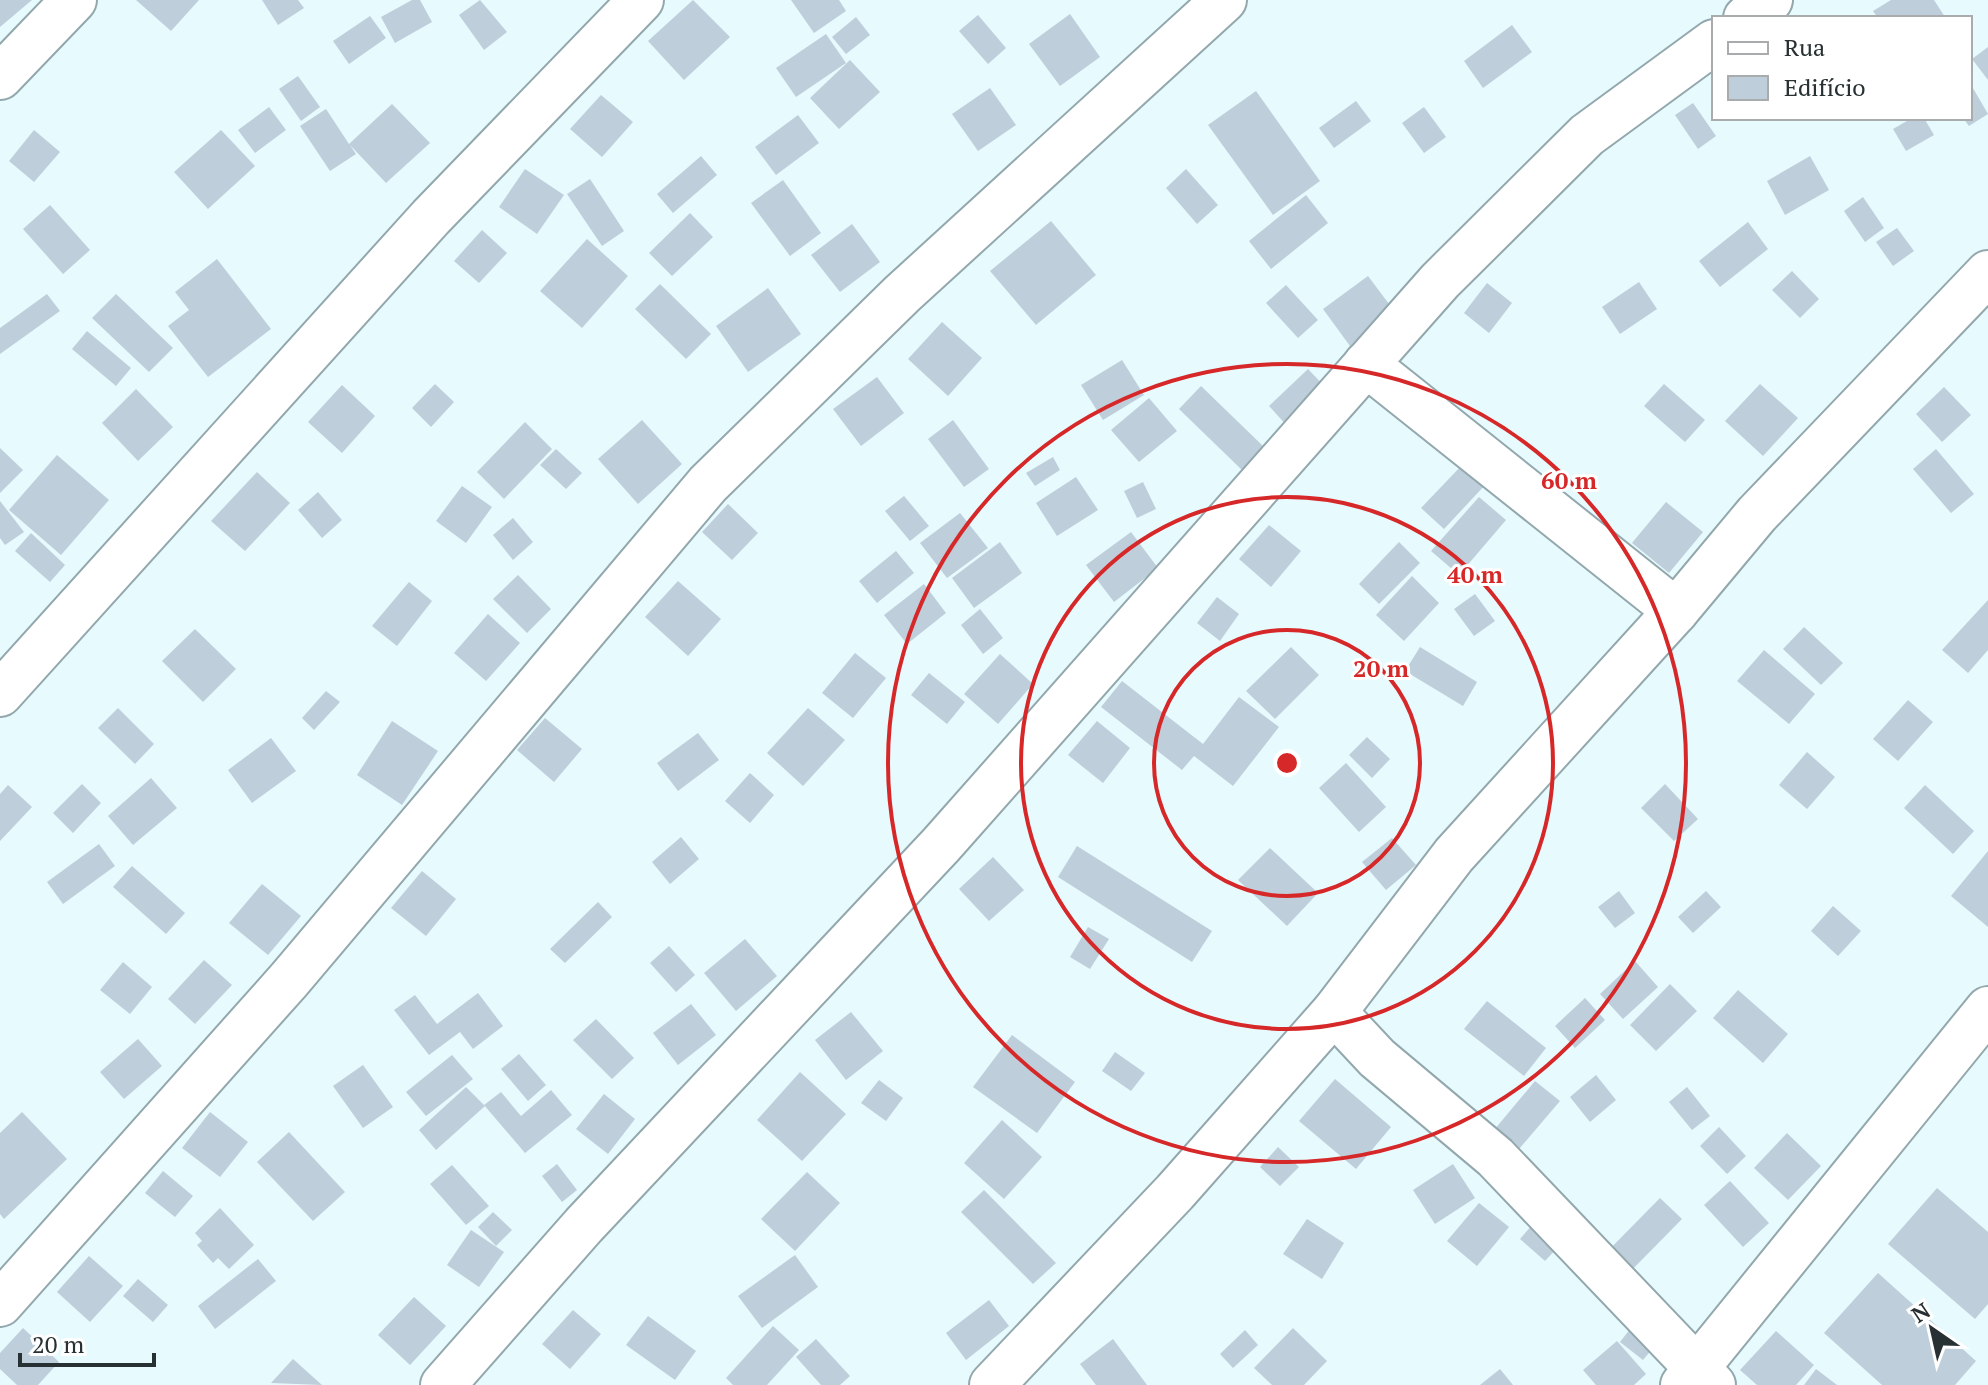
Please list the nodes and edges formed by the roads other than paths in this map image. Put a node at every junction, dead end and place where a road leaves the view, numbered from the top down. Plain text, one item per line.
1 (74, 0) edge
2 (641, 0) edge
3 (1224, 0) edge
4 (1770, 0) edge
5 (1749, 16) edge
6 (1712, 43) edge
7 (0, 77) edge
8 (1988, 273) edge
9 (1366, 364) junction
10 (1676, 611) junction
11 (0, 694) edge
12 (1988, 1009) edge
13 (1334, 1012) junction
14 (0, 1304) edge
15 (1697, 1380) edge
16 (443, 1385) edge
17 (992, 1385) edge

1 - 7 street
2 - 11 street
3 - 14 street
4 - 5 street
6 - 9 street
8 - 10 street
9 - 10 street
9 - 16 street
10 - 13 street
12 - 15 street
13 - 15 street
13 - 17 street

